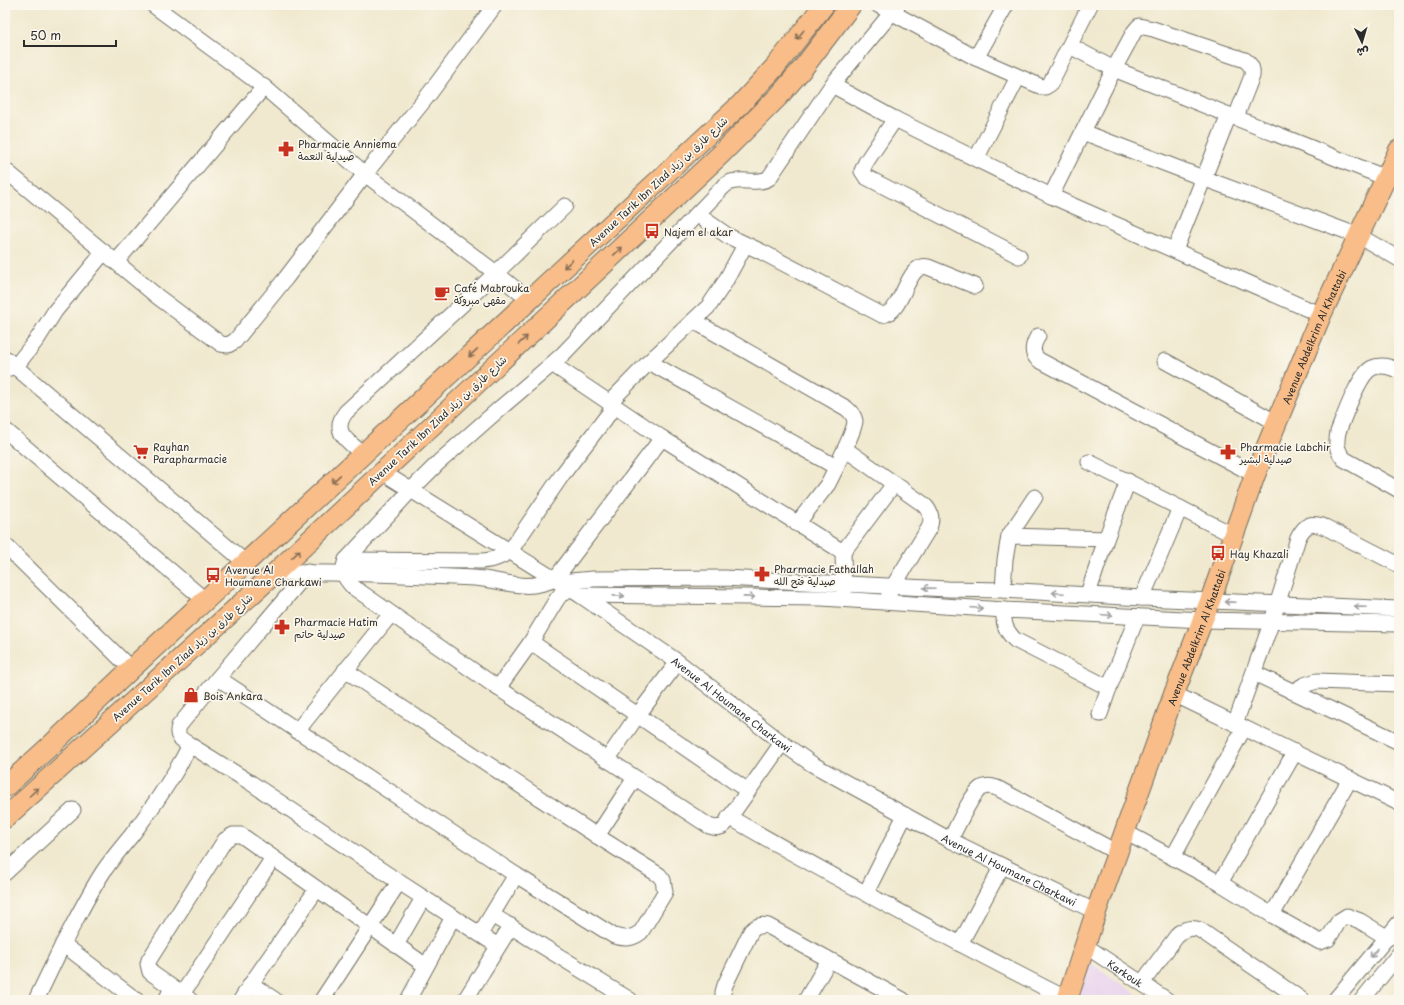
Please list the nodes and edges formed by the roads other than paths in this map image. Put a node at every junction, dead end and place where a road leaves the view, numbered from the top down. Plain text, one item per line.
1 (153, 5) edge
2 (495, 5) edge
3 (851, 5) edge
4 (878, 5) edge
5 (1006, 5) edge
6 (1090, 5) edge
7 (821, 6) edge
8 (895, 9) edge
9 (1070, 46) junction
10 (976, 58) junction
11 (1114, 69) junction
12 (1018, 77) junction
13 (832, 85) junction
14 (264, 87) junction
15 (1233, 116) junction
16 (895, 119) junction
17 (1083, 132) junction
18 (1399, 150) edge
19 (976, 159) junction
20 (5, 170) edge
21 (365, 174) junction
22 (1203, 178) junction
23 (1386, 178) junction
24 (1051, 196) junction
25 (565, 206) dead end
26 (698, 214) junction
27 (1359, 236) junction
28 (745, 245) junction
29 (1175, 250) junction
30 (104, 252) junction
31 (1019, 256) dead end
32 (1399, 259) edge
33 (116, 262) junction
34 (496, 274) junction
35 (975, 286) dead end
36 (529, 300) junction
37 (1321, 315) junction
38 (694, 321) junction
39 (1038, 336) dead end
40 (1165, 361) dead end
41 (649, 362) junction
42 (9, 364) edge
43 (552, 364) junction
44 (1399, 371) edge
45 (612, 405) junction
46 (1277, 423) junction
47 (5, 430) edge
48 (662, 438) junction
49 (845, 449) junction
50 (364, 453) junction
51 (1089, 462) dead end
52 (836, 466) junction
53 (383, 472) junction
54 (1255, 475) junction
55 (1128, 481) junction
56 (894, 484) junction
57 (411, 490) junction
58 (1399, 490) edge
59 (1035, 497) dead end
60 (1180, 508) junction
61 (797, 524) junction
62 (1233, 535) junction
63 (1010, 536) junction
64 (1106, 539) junction
65 (5, 545) edge
66 (510, 551) junction
67 (843, 552) junction
68 (246, 563) junction
69 (1399, 565) edge
70 (344, 567) junction
71 (308, 572) junction
72 (275, 573) junction
73 (844, 583) junction
74 (567, 586) junction
75 (893, 586) junction
76 (1003, 590) junction
77 (1088, 594) junction
78 (1142, 598) junction
79 (844, 600) junction
80 (206, 601) junction
81 (1210, 601) junction
82 (884, 602) junction
83 (1277, 604) junction
84 (1399, 609) edge
85 (1004, 610) junction
86 (390, 614) junction
87 (1137, 616) junction
88 (1203, 620) junction
89 (1272, 621) junction
90 (1399, 624) edge
91 (531, 642) junction
92 (678, 662) junction
93 (131, 669) junction
94 (345, 670) junction
95 (1254, 673) junction
96 (218, 678) junction
97 (1399, 684) edge
98 (498, 688) junction
99 (1109, 688) junction
100 (1293, 692) junction
101 (1174, 694) junction
102 (1100, 714) dead end
103 (637, 716) junction
104 (1240, 726) junction
105 (297, 731) junction
106 (1399, 742) edge
107 (782, 743) junction
108 (190, 745) junction
109 (1295, 752) junction
110 (607, 760) junction
111 (635, 778) junction
112 (1350, 779) junction
113 (5, 787) edge
114 (748, 791) junction
115 (1399, 803) edge
116 (73, 810) dead end
117 (905, 815) junction
118 (729, 817) junction
119 (5, 818) edge
120 (1125, 832) junction
121 (597, 836) junction
122 (950, 840) junction
123 (1118, 853) junction
124 (273, 858) junction
125 (1173, 858) junction
126 (1002, 866) junction
127 (5, 873) edge
128 (516, 875) junction
129 (399, 882) junction
130 (1220, 883) junction
131 (317, 889) junction
132 (866, 893) junction
133 (423, 898) junction
134 (1096, 912) junction
135 (492, 915) junction
136 (1272, 916) junction
137 (453, 917) junction
138 (1399, 923) edge
139 (511, 926) junction
140 (370, 927) junction
141 (480, 934) junction
142 (1388, 938) junction
143 (64, 944) junction
144 (960, 944) junction
145 (396, 945) junction
146 (1084, 945) junction
147 (498, 946) junction
148 (1399, 954) edge
149 (829, 960) junction
150 (426, 966) junction
151 (1142, 983) junction
152 (251, 984) junction
153 (178, 995) edge
154 (721, 997) edge
155 (37, 999) edge
156 (897, 999) edge
157 (1067, 999) edge
158 (136, 1000) edge
159 (241, 1000) edge
160 (276, 1000) edge
161 (322, 1000) edge
162 (408, 1000) edge
163 (465, 1000) edge
164 (630, 1000) edge
165 (806, 1000) edge
166 (1167, 1000) edge
167 (1302, 1000) edge
168 (1335, 1000) edge
169 (1362, 1000) edge

1 - 14 street
2 - 21 street
53 -> 3 main road, Avenue Tarik Ibn Ziad شارع طارق بن زياد
4 - 8 street
5 - 10 street
6 - 9 street
7 -> 36 main road, Avenue Tarik Ibn Ziad شارع طارق بن زياد
8 - 10 street
8 - 13 street
9 - 11 street
9 - 12 street
10 - 12 street
11 - 15 street
11 - 15 street
11 - 17 street
12 - 19 street
13 - 16 street
13 - 26 street
14 - 21 street
14 - 33 street
15 - 22 street
15 - 23 street
16 - 19 street
16 - 31 street
17 - 22 street
17 - 24 street
18 - 23 main road, Avenue Abdelkrim Al Khattabi
19 - 24 street
20 - 30 street
21 - 33 street
21 - 34 street
22 - 27 street
22 - 29 street
23 - 27 main road, Avenue Abdelkrim Al Khattabi
24 - 29 street
25 - 34 street
26 - 28 street
26 - 43 street
27 - 32 street
27 - 37 main road, Avenue Abdelkrim Al Khattabi
28 - 35 street
28 - 38 street
29 - 37 street
30 - 33 street
30 - 42 street
34 - 36 street
34 - 50 street
36 -> 50 main road, Avenue Tarik Ibn Ziad شارع طارق بن زياد
37 - 46 main road, Avenue Abdelkrim Al Khattabi
38 - 41 street
38 - 49 street
39 - 54 street
40 - 46 street
41 - 45 street
41 - 52 street
42 - 68 street
43 - 45 street
43 - 57 street
44 - 58 street
45 - 48 street
45 - 66 street
46 - 54 main road, Avenue Abdelkrim Al Khattabi
47 - 80 street
48 - 61 street
48 - 74 street
49 - 52 street
49 - 56 street
50 - 53 main road
50 - 53 main road
50 -> 68 main road, Avenue Tarik Ibn Ziad شارع طارق بن زياد
51 - 55 street
52 - 61 street
53 - 57 street, Avenue Al Houmane Charkawi
72 -> 53 main road, Avenue Tarik Ibn Ziad شارع طارق بن زياد
54 - 62 main road, Avenue Abdelkrim Al Khattabi
55 - 60 street
55 - 64 street
56 - 67 street
56 - 75 street
57 - 66 street, Avenue Al Houmane Charkawi
57 - 70 street
59 - 63 street
60 - 62 street
60 - 78 street
61 - 67 street
62 - 81 main road, Avenue Abdelkrim Al Khattabi
63 - 64 street
63 - 76 street
64 - 77 street
65 - 93 street
66 - 70 street
66 - 74 street, Avenue Al Houmane Charkawi
67 - 73 street
68 - 80 main road, Avenue Tarik Ibn Ziad شارع طارق بن زياد
69 - 83 street
70 - 71 street
70 - 74 street
70 - 86 street
71 - 72 street
71 - 96 street
119 -> 72 main road, Avenue Tarik Ibn Ziad شارع طارق بن زياد
73 - 74 street
73 - 75 street
73 - 79 street
74 -> 79 street
74 - 91 street
74 - 92 street, Avenue Al Houmane Charkawi
76 -> 75 street
75 - 82 street
77 -> 76 street
77 - 78 street
78 - 81 street
79 - 82 street
80 - 93 main road, Avenue Tarik Ibn Ziad شارع طارق بن زياد
83 -> 81 street
81 - 88 main road, Avenue Abdelkrim Al Khattabi
82 -> 85 street
84 -> 83 street
83 - 89 street
85 -> 87 street
85 - 99 street
86 - 94 street
86 - 98 street
87 - 88 street
87 - 99 street
88 - 89 street
88 - 101 main road, Avenue Abdelkrim Al Khattabi
89 - 90 street
89 - 95 street
91 - 98 street
91 - 103 street
92 - 103 street
92 - 107 street, Avenue Al Houmane Charkawi
93 - 113 main road, Avenue Tarik Ibn Ziad شارع طارق بن زياد
94 - 105 street
94 - 121 street
95 - 100 street
95 - 104 street
96 - 105 street
96 - 108 street
97 - 100 street
98 - 110 street
99 - 102 street
100 - 106 street
101 - 104 street
101 - 120 main road, Avenue Abdelkrim Al Khattabi
103 - 110 street
103 - 114 street
104 - 109 street
104 - 125 street
105 - 128 street
107 - 114 street
107 - 117 street, Avenue Al Houmane Charkawi
108 - 129 street
108 - 143 street
109 - 112 street
109 - 130 street
110 - 111 street
111 - 118 street
111 - 121 street
112 - 115 street
112 - 136 street
114 - 118 street
116 - 127 street
117 - 122 street, Avenue Al Houmane Charkawi
117 - 132 street
118 - 132 street
120 - 123 main road, Avenue Abdelkrim Al Khattabi
120 - 125 street
121 - 128 street
122 - 123 street
122 - 126 street, Avenue Al Houmane Charkawi
123 - 134 main road, Avenue Abdelkrim Al Khattabi
124 - 131 street
124 - 153 street
124 - 153 street
125 - 130 street
126 - 134 street, Avenue Al Houmane Charkawi
126 - 144 street
128 - 135 street
129 - 133 street
129 - 140 street
130 - 136 street
131 - 140 street
131 - 152 street
132 - 144 street
133 - 137 street
133 - 145 street
134 - 146 main road, Avenue Abdelkrim Al Khattabi
135 - 139 street
135 - 141 street
136 - 142 street
137 - 141 street
137 - 150 street
138 - 142 street
139 - 147 street
139 - 164 street
140 - 145 street
140 - 161 street
141 - 147 street
142 -> 168 street
143 - 155 street
143 - 158 street
144 - 157 street
145 - 150 street
146 - 151 street, Karkouk
146 - 157 main road, Avenue Abdelkrim Al Khattabi
147 - 163 street
148 - 169 street
149 - 154 street
149 - 156 street
149 - 165 street
150 - 162 street
151 - 166 street, Karkouk
151 - 167 street
152 - 159 street
152 - 160 street

